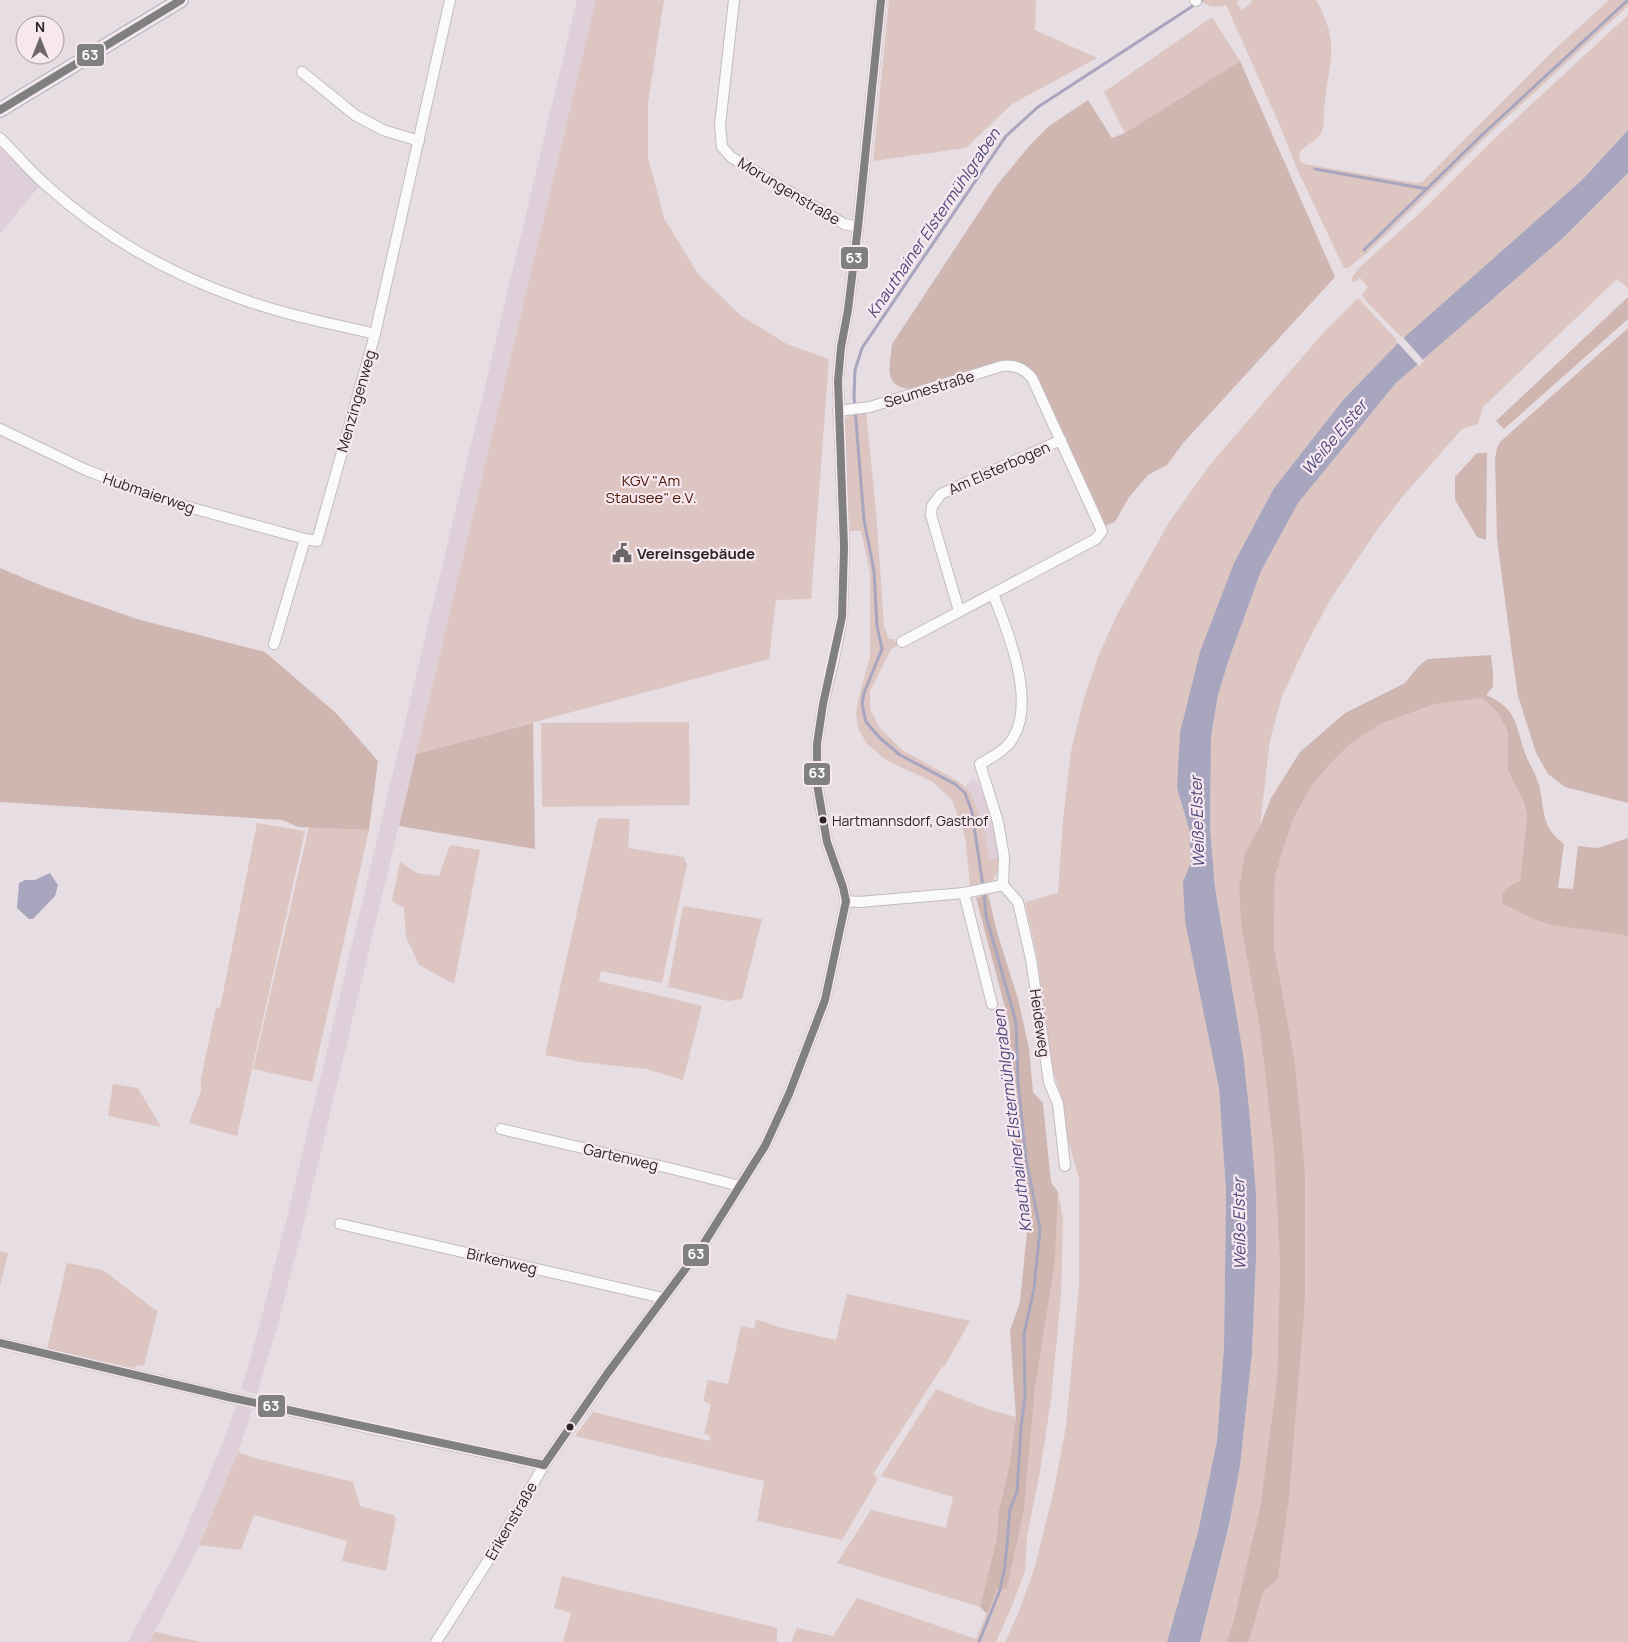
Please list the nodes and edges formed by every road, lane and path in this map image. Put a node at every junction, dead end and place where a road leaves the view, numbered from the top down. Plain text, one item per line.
1 (181, 0) edge
2 (450, 0) edge
3 (734, 0) edge
4 (881, 0) edge
5 (302, 72) dead end
6 (0, 110) edge
7 (0, 138) edge
8 (419, 141) junction
9 (858, 227) junction
10 (375, 334) junction
11 (1018, 366) joint
12 (838, 411) junction
13 (0, 429) edge
14 (1061, 440) junction
15 (305, 539) junction
16 (993, 594) junction
17 (958, 611) junction
18 (902, 642) dead end
19 (274, 644) dead end
20 (1003, 885) junction
21 (964, 893) junction
22 (846, 901) junction
23 (992, 1004) dead end
24 (501, 1129) dead end
25 (1065, 1166) dead end
26 (740, 1186) junction
27 (340, 1224) dead end
28 (663, 1298) junction
29 (0, 1343) edge
30 (544, 1465) junction
31 (436, 1642) edge

1 - 6 main road
2 - 8 street, Menzingenweg
3 - 9 street, Morungenstraße
4 - 9 street
5 - 8 street
7 - 10 street
8 - 10 street, Menzingenweg
9 - 12 street
10 - 15 street, Menzingenweg
11 - 12 street, Seumestraße
11 - 14 street, Am Elsterbogen
12 - 22 street, Erikenstraße
13 - 15 street, Hubmaierweg
14 - 16 street, Am Elsterbogen
14 - 17 street, Am Elsterbogen
15 - 19 street
16 - 17 street, Am Elsterbogen
16 - 20 street
17 - 18 street, Am Elsterbogen
20 - 21 street
20 - 25 street, Heideweg
21 - 22 street
21 - 23 street
22 - 26 street, Erikenstraße
24 - 26 street, Gartenweg
26 - 28 street, Erikenstraße
27 - 28 street, Birkenweg
28 - 30 street, Erikenstraße
29 - 30 street
30 - 31 street, Erikenstraße

